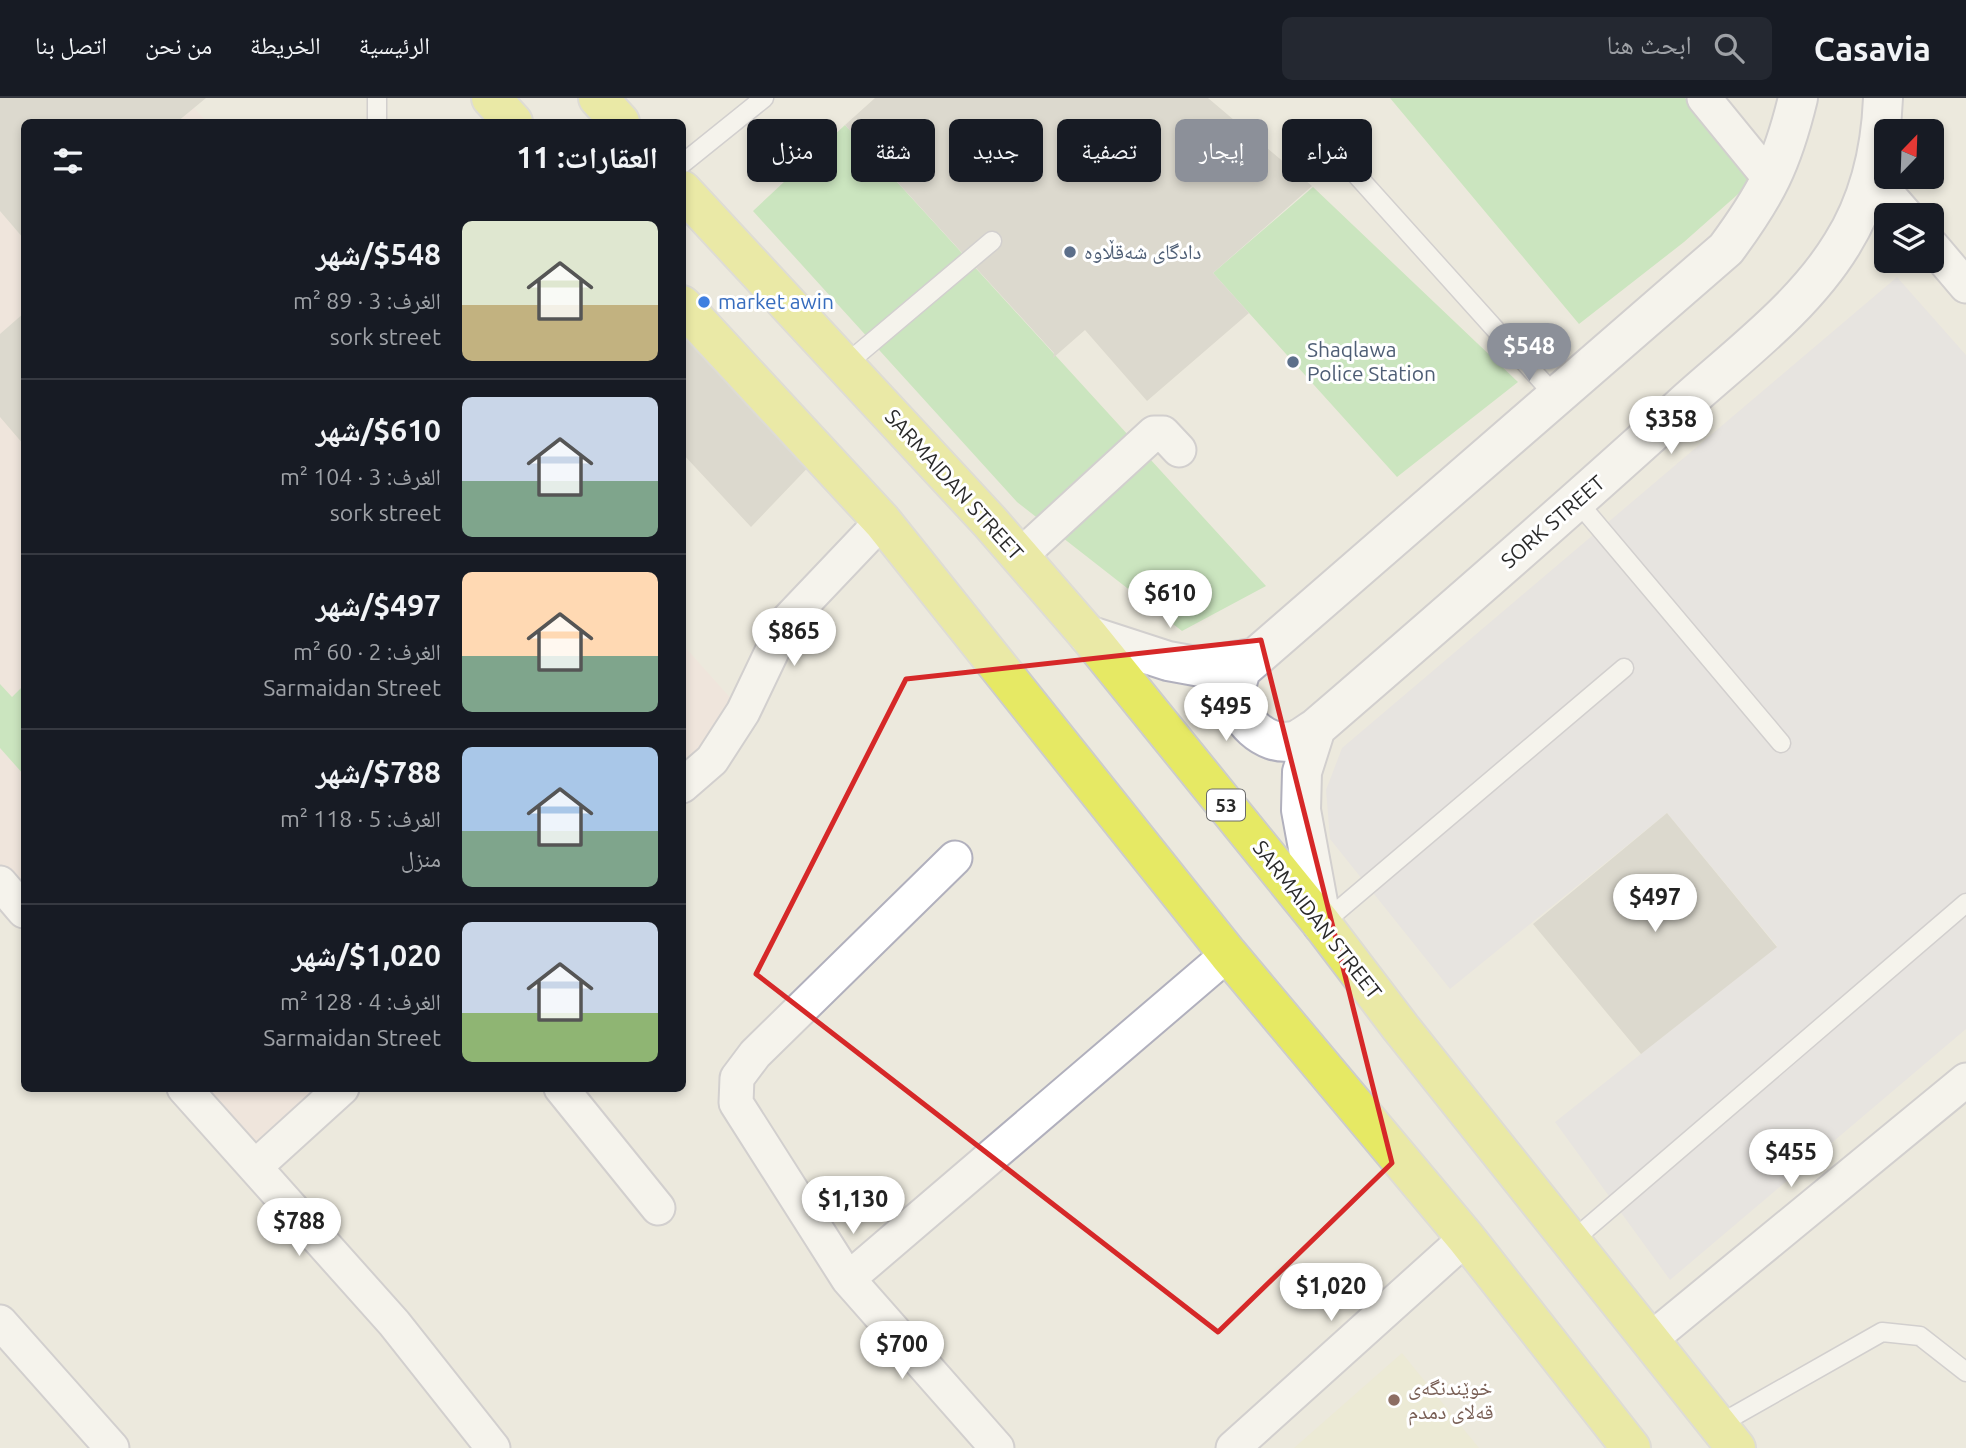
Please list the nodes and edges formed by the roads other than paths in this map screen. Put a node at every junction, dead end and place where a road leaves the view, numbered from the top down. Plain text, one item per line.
1 (377, 98) edge
2 (598, 98) edge
3 (764, 98) edge
4 (1704, 98) edge
5 (1798, 98) edge
6 (1883, 98) edge
7 (377, 119) edge
8 (617, 119) edge
9 (686, 161) edge
10 (1871, 175) junction
11 (1771, 180) junction
12 (1363, 182) edge
13 (686, 194) edge
14 (1896, 203) edge
15 (992, 241) dead end
16 (1944, 260) edge
17 (1966, 286) edge
18 (686, 309) edge
19 (845, 365) junction
20 (1557, 398) junction
21 (1180, 450) dead end
22 (1577, 501) junction
23 (882, 521) junction
24 (1020, 556) junction
25 (1087, 635) junction
26 (1252, 658) junction
27 (1624, 668) dead end
28 (1316, 728) junction
29 (1782, 743) dead end
30 (686, 783) edge
31 (955, 858) dead end
32 (0, 883) edge
33 (1966, 903) edge
34 (21, 908) edge
35 (1322, 924) junction
36 (1228, 954) junction
37 (1966, 1080) edge
38 (188, 1092) edge
39 (338, 1092) edge
40 (564, 1092) edge
41 (255, 1167) junction
42 (658, 1208) dead end
43 (1466, 1238) junction
44 (1572, 1241) junction
45 (848, 1279) junction
46 (0, 1322) edge
47 (1651, 1339) junction
48 (1966, 1372) edge
49 (1727, 1436) edge
50 (481, 1443) edge
51 (112, 1448) edge
52 (998, 1448) edge
53 (1233, 1448) edge
54 (1630, 1448) edge

1 - 7 lane
2 - 8 main road
3 - 9 lane
4 - 11 street
5 - 11 street
6 - 10 street, SORK STREET
10 - 14 street
10 - 22 street, SORK STREET
11 - 20 street
12 - 20 lane
13 - 19 main road, SARMAIDAN STREET / 53
15 - 19 lane
16 - 17 street
18 - 23 main road
19 - 24 main road, SARMAIDAN STREET / 53
20 - 26 street
21 - 24 street
22 - 28 street, SORK STREET
22 - 29 lane
23 - 30 street
23 - 36 main road
24 - 25 main road, SARMAIDAN STREET / 53
25 - 26 street
25 - 35 main road, SARMAIDAN STREET / 53
26 - 28 street
27 - 35 lane
28 - 35 street
31 - 45 street
32 - 34 street
33 - 44 lane
35 - 44 main road, SARMAIDAN STREET / 53
36 - 43 main road
36 - 45 street
37 - 47 street
38 - 41 street
39 - 41 street
40 - 42 street
41 - 50 street
43 - 53 street
43 - 54 main road
44 - 47 main road, SARMAIDAN STREET / 53
45 - 52 street
46 - 51 street
47 - 49 main road, SARMAIDAN STREET / 53
48 - 49 lane

